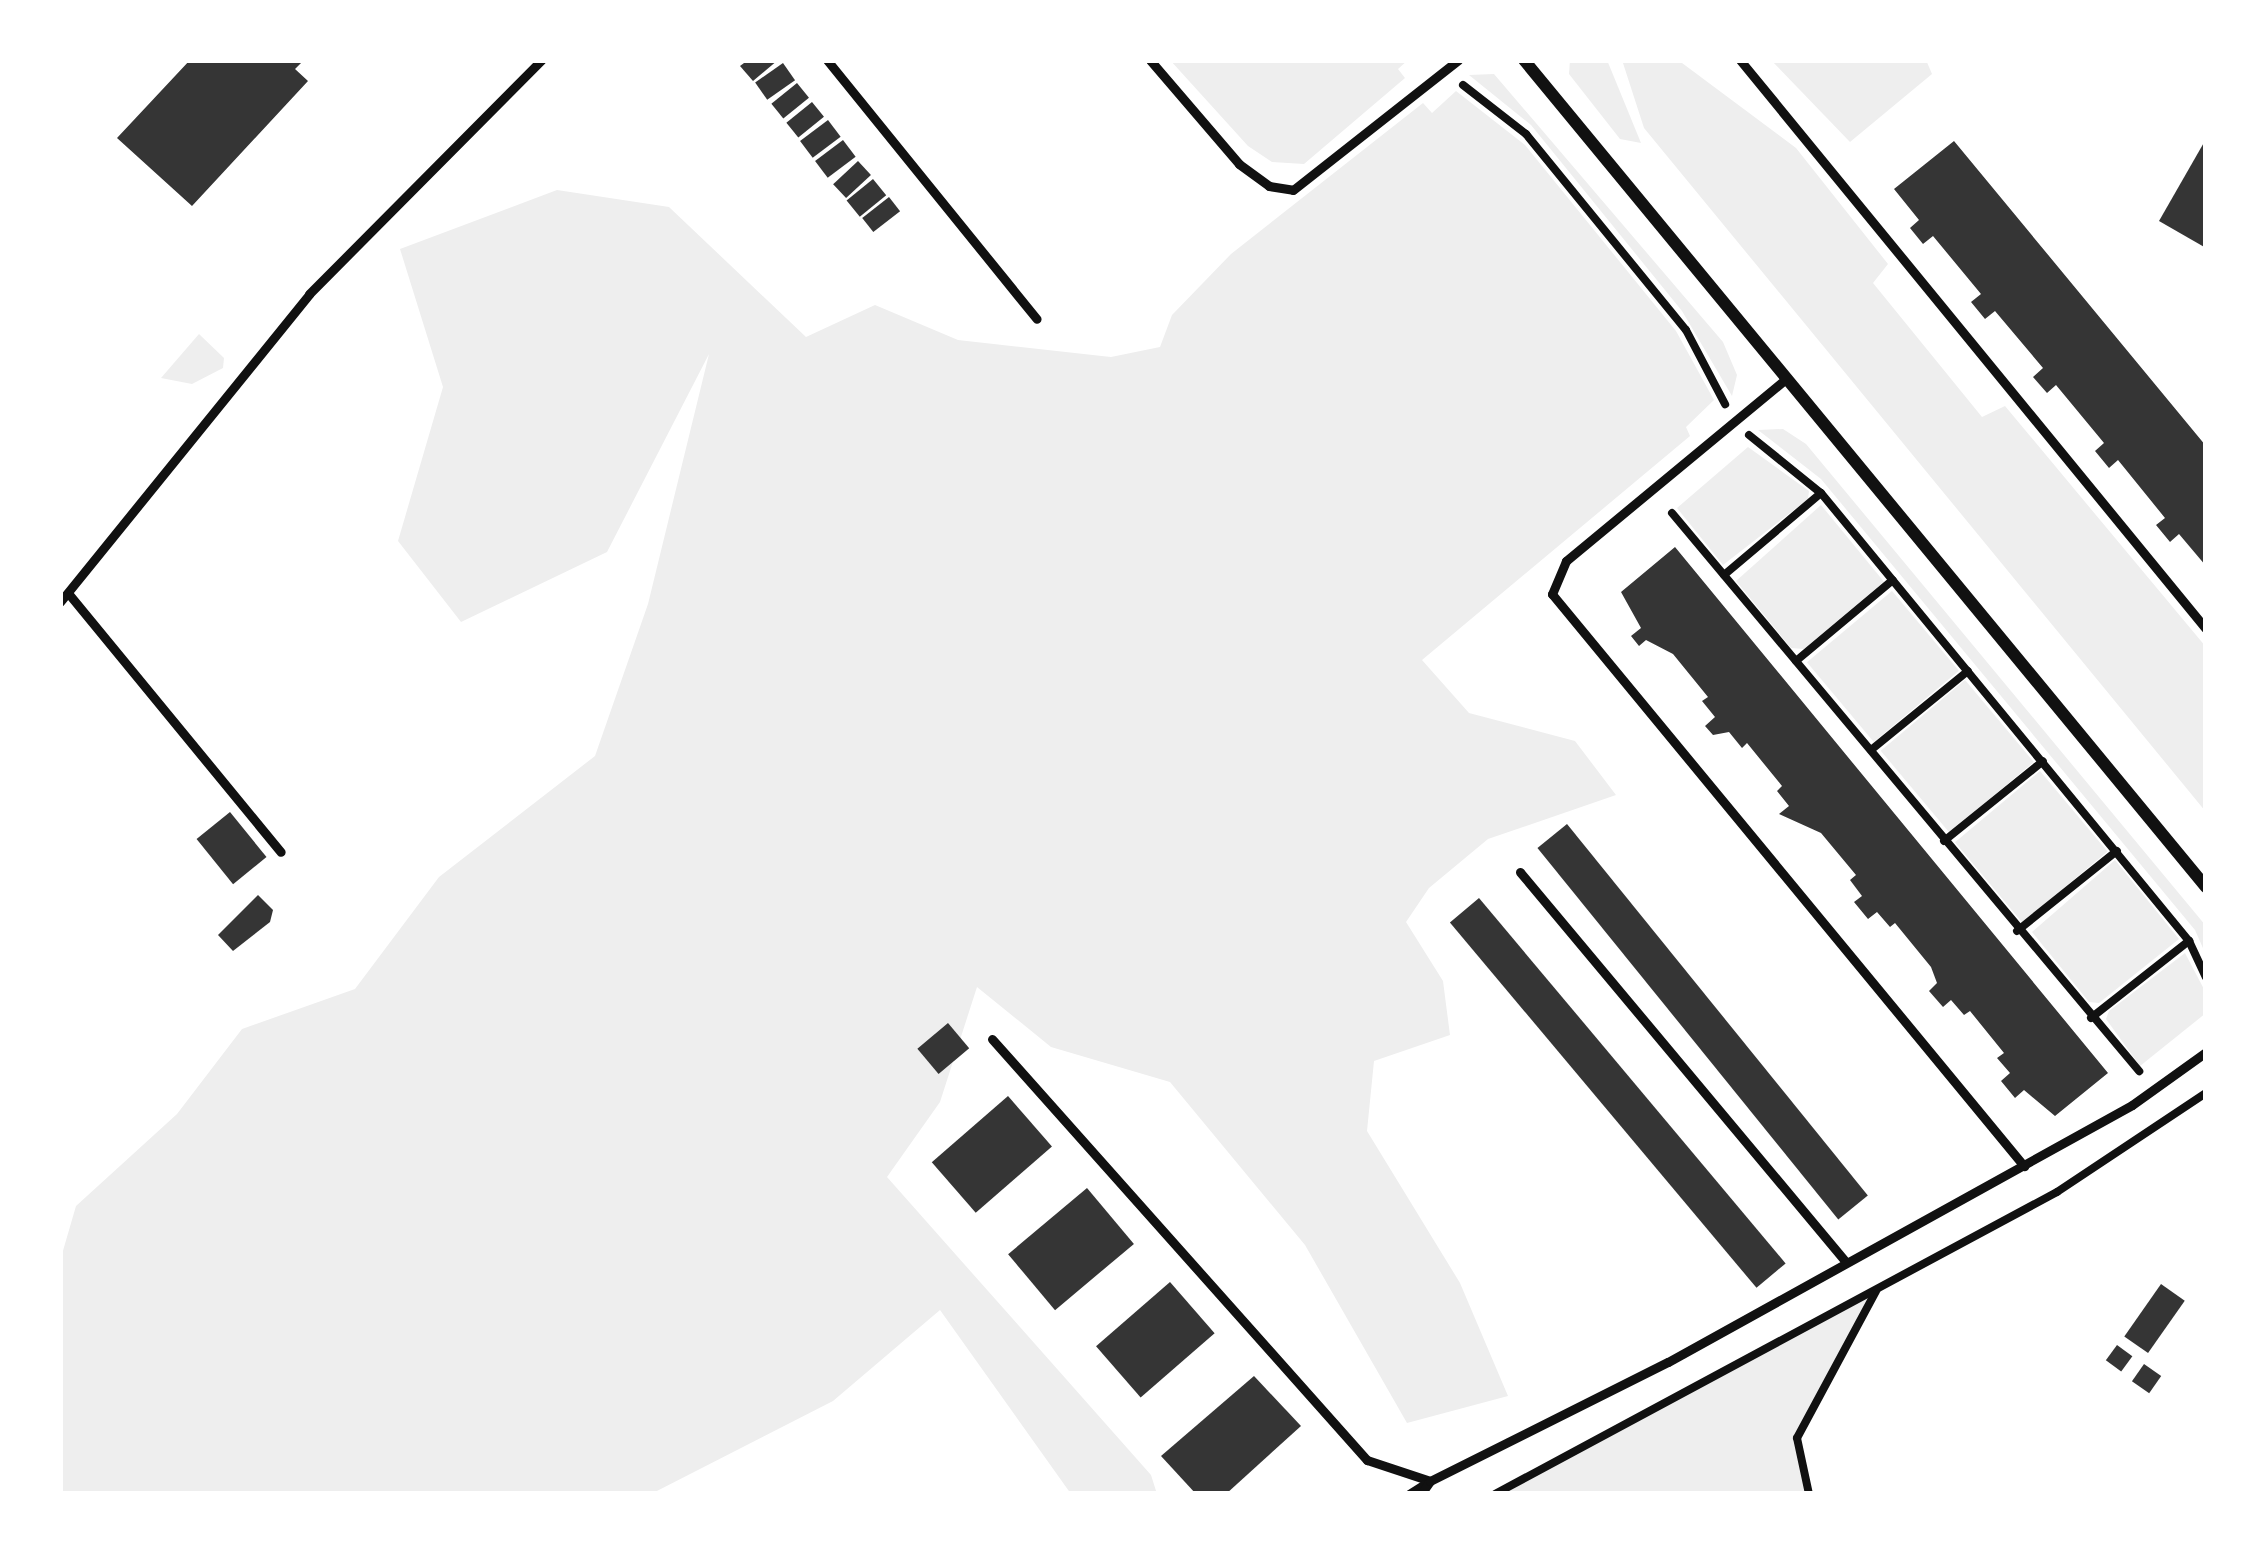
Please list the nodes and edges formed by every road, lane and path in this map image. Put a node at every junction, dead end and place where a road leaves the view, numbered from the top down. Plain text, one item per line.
1 (541, 60) edge
2 (827, 60) edge
3 (1150, 60) edge
4 (1524, 60) edge
5 (1740, 60) edge
6 (1453, 63) edge
7 (1037, 319) dead end
8 (1787, 378) junction
9 (1736, 418) junction
10 (1821, 493) junction
11 (1672, 513) dead end
12 (1724, 575) junction
13 (1893, 580) junction
14 (64, 597) edge
15 (2206, 629) edge
16 (1796, 661) junction
17 (1968, 670) junction
18 (1871, 750) junction
19 (2043, 761) junction
20 (1944, 841) junction
21 (2117, 851) junction
22 (281, 852) dead end
23 (1520, 872) dead end
24 (2206, 886) edge
25 (2017, 931) junction
26 (2189, 940) junction
27 (2206, 977) edge
28 (2091, 1018) junction
29 (992, 1039) dead end
30 (2206, 1052) edge
31 (2134, 1071) dead end
32 (2206, 1093) edge
33 (2024, 1166) junction
34 (1846, 1262) junction
35 (1876, 1289) junction
36 (1430, 1481) junction
37 (1408, 1494) edge
38 (1421, 1494) edge
39 (1495, 1494) edge
40 (1809, 1494) edge

1 - 14 lane
2 - 7 lane
3 - 6 lane
4 - 8 street
5 - 15 lane
6 - 9 path
8 - 9 lane
8 - 24 street
9 - 10 path
9 - 33 lane
10 - 12 path
10 - 13 path
11 - 12 path
12 - 16 path
13 - 16 path
13 - 17 path
14 - 22 lane
16 - 18 path
17 - 18 path
17 - 19 path
18 - 20 path
19 - 20 path
19 - 21 path
20 - 25 path
21 - 25 path
21 - 26 path
23 - 34 lane
25 - 28 path
26 - 27 path
26 - 28 path
28 - 31 path
29 - 36 lane
30 - 33 lane
32 - 35 path
33 - 34 lane
34 - 36 lane
35 - 39 path
35 - 40 path
36 - 37 lane
36 - 38 lane

